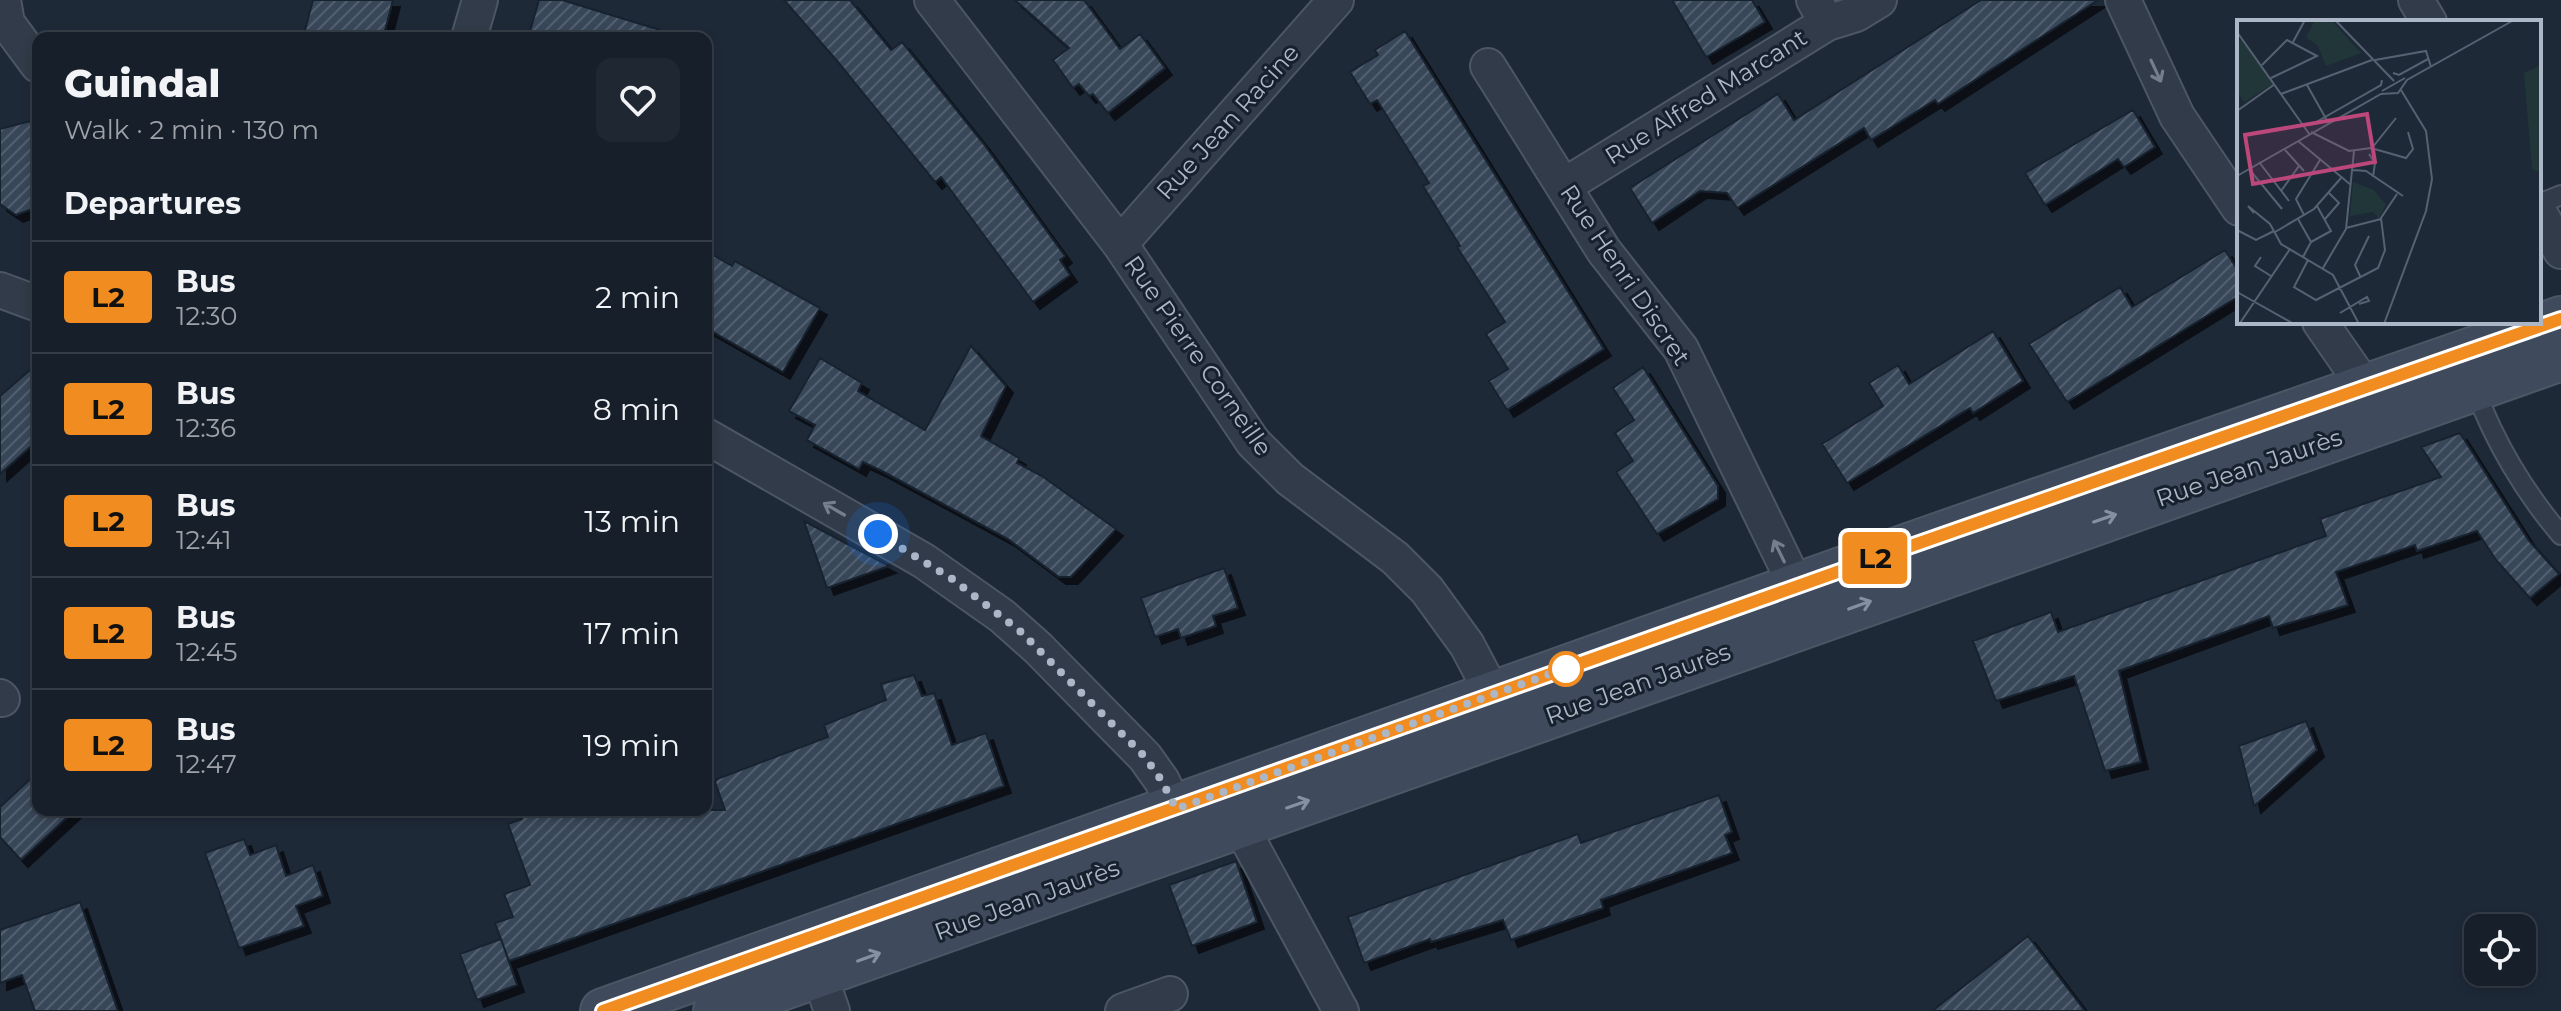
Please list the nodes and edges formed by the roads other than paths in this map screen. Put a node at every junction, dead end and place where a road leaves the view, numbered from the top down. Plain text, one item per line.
1 (3, 0) edge
2 (480, 0) edge
3 (932, 0) edge
4 (1336, 0) edge
5 (1879, 0) edge
6 (2123, 0) edge
7 (2416, 0) edge
8 (1820, 11) edge
9 (2428, 20) edge
10 (471, 32) edge
11 (32, 57) edge
12 (1488, 66) dead end
13 (1564, 186) junction
14 (2561, 195) edge
15 (2541, 203) edge
16 (2237, 205) edge
17 (2541, 216) edge
18 (1120, 244) junction
19 (2561, 251) edge
20 (2561, 319) edge
21 (2321, 324) edge
22 (2561, 358) edge
23 (2468, 371) junction
24 (2368, 406) junction
25 (712, 439) edge
26 (2561, 535) edge
27 (1802, 605) junction
28 (1498, 713) junction
29 (1234, 808) junction
30 (1183, 826) junction
31 (819, 975) edge
32 (1170, 994) dead end
33 (603, 1011) edge
34 (716, 1011) edge
35 (1123, 1011) edge
36 (1341, 1011) edge

1 - 11 street
2 - 10 street
3 - 18 street, Rue Pierre Corneille
4 - 18 street, Rue Jean Racine
5 - 8 street, Rue Alfred Marcant
6 -> 16 street
7 - 9 street
8 - 13 street, Rue Alfred Marcant
12 - 13 street, Rue Henri Discret
27 -> 13 street, Rue Henri Discret
14 - 15 lane
17 - 19 street
18 - 28 street, Rue Pierre Corneille
20 - 23 main road, Rue Jean Jaurès
21 - 24 street
22 - 23 main road, Rue Jean Jaurès
23 - 24 main road, Rue Jean Jaurès
23 - 26 lane
24 - 27 main road, Rue Jean Jaurès
30 -> 25 street
27 - 28 main road, Rue Jean Jaurès
28 - 29 main road, Rue Jean Jaurès
29 - 30 main road, Rue Jean Jaurès
29 - 36 street
30 - 31 main road, Rue Jean Jaurès
31 - 33 main road, Rue Jean Jaurès
31 - 34 main road, Rue Jean Jaurès
32 - 35 street

